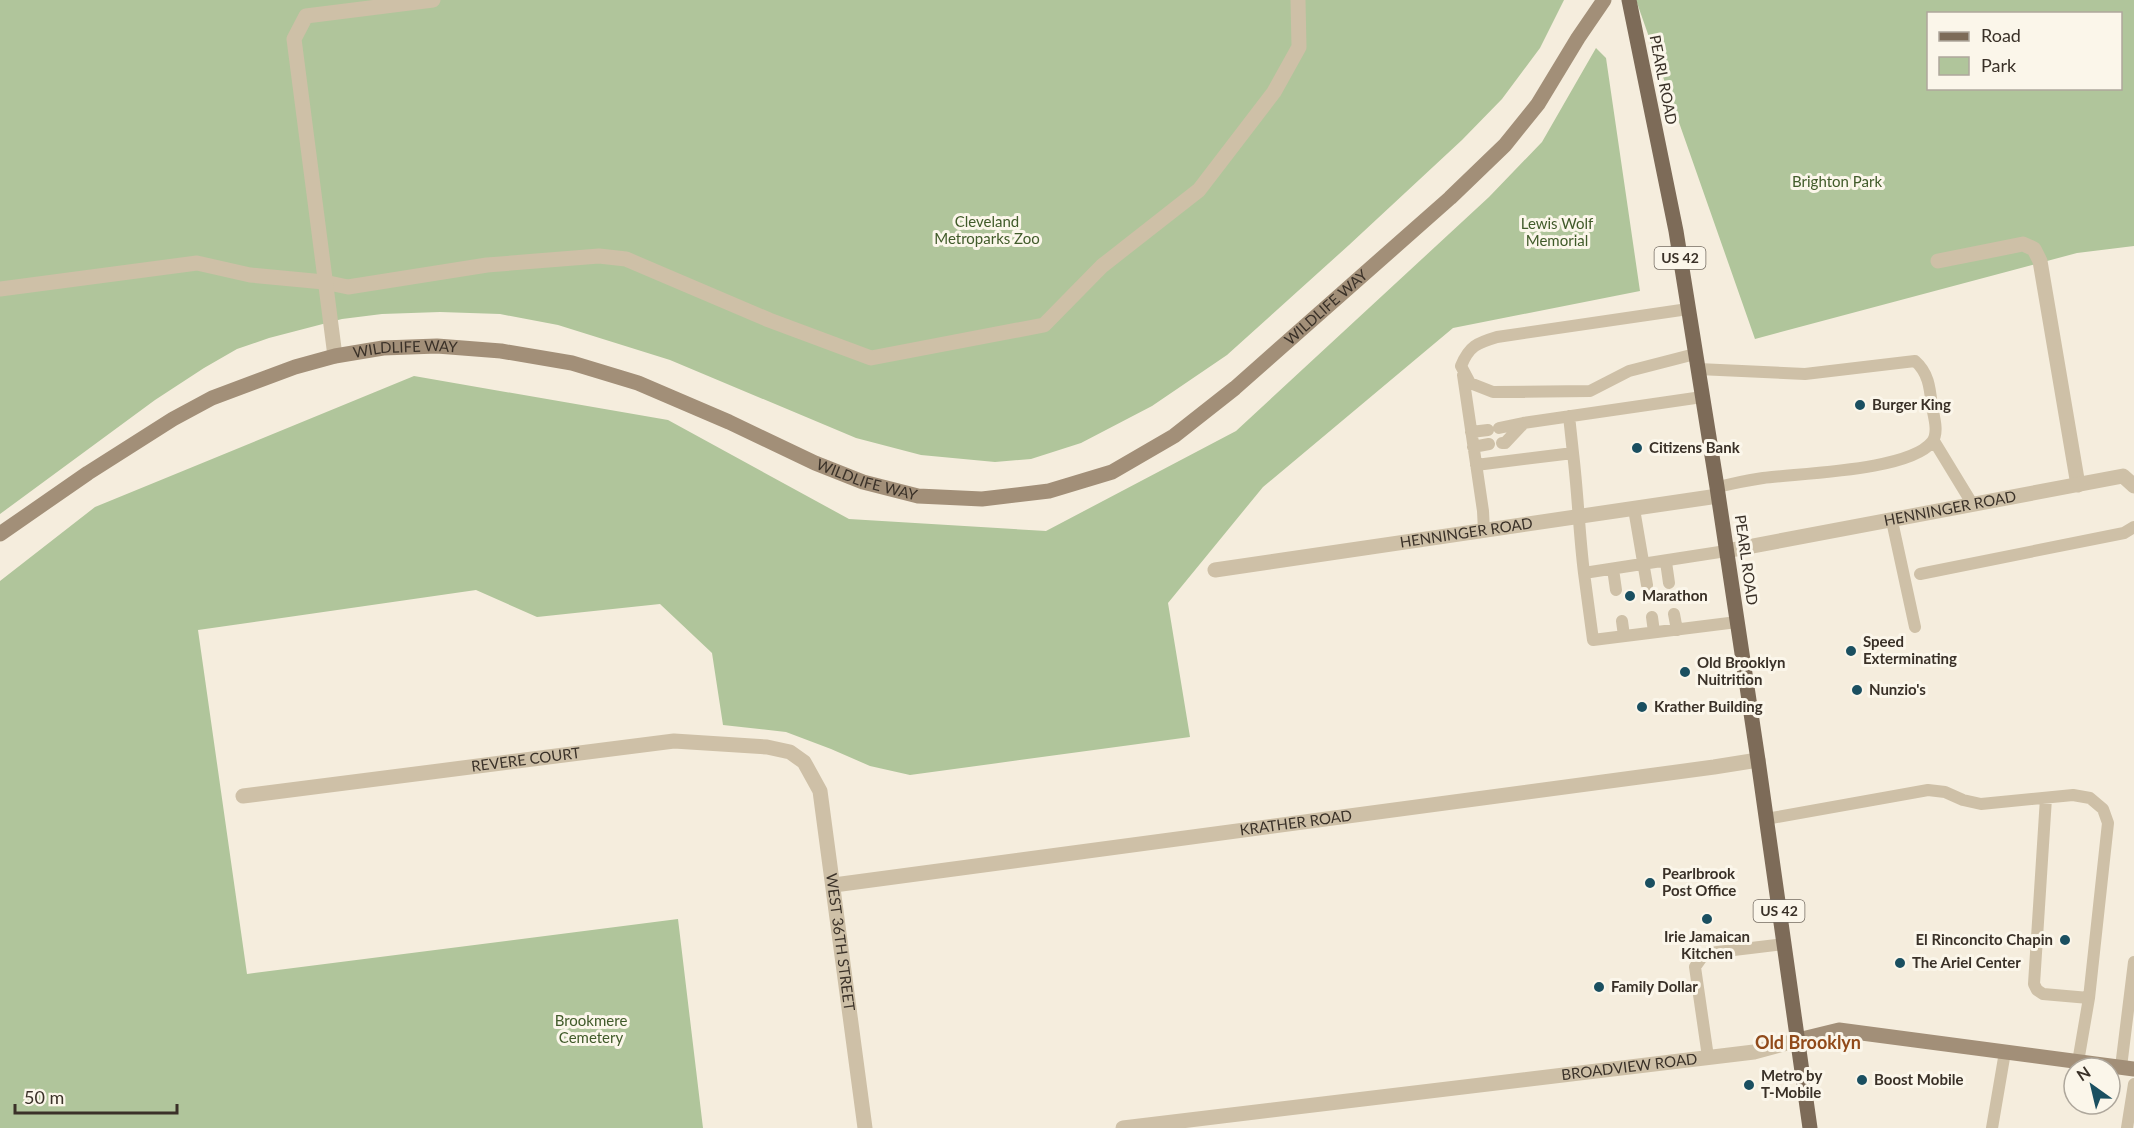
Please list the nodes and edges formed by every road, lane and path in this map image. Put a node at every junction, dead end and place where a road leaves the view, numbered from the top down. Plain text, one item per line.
1 (433, 0) edge
2 (1298, 0) edge
3 (1604, 0) edge
4 (1629, 0) edge
5 (1938, 261) dead end
6 (324, 282) junction
7 (0, 289) edge
8 (1688, 309) junction
9 (335, 356) junction
10 (1697, 362) junction
11 (1461, 366) junction
12 (1702, 397) junction
13 (1569, 416) junction
14 (1524, 423) junction
15 (1471, 432) junction
16 (1934, 441) junction
17 (1473, 447) junction
18 (1573, 453) junction
19 (1476, 465) junction
20 (2078, 485) junction
21 (2134, 486) edge
22 (1718, 491) junction
23 (1973, 505) junction
24 (1634, 509) junction
25 (1577, 517) junction
26 (1893, 521) junction
27 (2134, 527) edge
28 (1484, 531) junction
29 (0, 534) edge
30 (1726, 551) junction
31 (1666, 561) junction
32 (1644, 565) junction
33 (1215, 570) dead end
34 (1613, 570) junction
35 (1584, 573) junction
36 (1920, 574) dead end
37 (1669, 583) dead end
38 (1647, 585) dead end
39 (1616, 590) dead end
40 (1674, 614) dead end
41 (1652, 617) dead end
42 (1622, 621) dead end
43 (1737, 622) junction
44 (1915, 627) dead end
45 (1677, 630) junction
46 (1654, 632) junction
47 (1624, 636) junction
48 (1758, 760) junction
49 (804, 762) joint
50 (243, 796) dead end
51 (2046, 798) junction
52 (1766, 819) junction
53 (834, 885) junction
54 (1784, 944) junction
55 (2134, 962) edge
56 (2089, 998) junction
57 (1798, 1040) junction
58 (2005, 1052) junction
59 (2079, 1056) edge
60 (1708, 1057) junction
61 (2062, 1060) edge
62 (2128, 1069) edge
63 (2134, 1084) edge
64 (865, 1128) edge
65 (1123, 1128) edge
66 (1810, 1128) edge
67 (1992, 1128) edge
68 (2127, 1128) edge

1 - 6 street
2 - 6 street
3 - 9 street, WILDLIFE WAY
4 - 8 main road, PEARL ROAD / US 42
5 - 20 street
6 - 7 street
6 - 9 street
8 - 10 main road, PEARL ROAD / US 42
8 - 11 lane
9 - 29 street, WILDLIFE WAY
10 - 11 lane
10 - 12 main road, PEARL ROAD / US 42
10 - 16 lane
11 - 15 lane
12 - 13 lane
12 - 22 main road, PEARL ROAD / US 42
13 - 14 lane
13 - 18 lane
14 - 15 lane
14 - 17 lane
15 - 17 lane
16 - 22 lane
16 - 23 lane
17 - 19 lane
18 - 19 lane
18 - 25 lane
19 - 28 lane
20 - 21 street, HENNINGER ROAD
20 - 23 street, HENNINGER ROAD
22 - 24 street, HENNINGER ROAD
22 - 30 main road, PEARL ROAD / US 42
23 - 26 street, HENNINGER ROAD
24 - 25 street, HENNINGER ROAD
24 - 32 lane
25 - 28 street, HENNINGER ROAD
25 - 35 lane
26 - 30 street, HENNINGER ROAD
26 - 44 lane
27 - 36 lane
28 - 33 street, HENNINGER ROAD
30 - 31 lane
30 - 43 main road, PEARL ROAD / US 42
31 - 32 lane
31 - 37 lane
32 - 34 lane
32 - 38 lane
34 - 35 lane
34 - 39 lane
35 - 47 lane
40 - 45 lane
41 - 46 lane
42 - 47 lane
43 - 45 lane
43 - 48 main road, PEARL ROAD / US 42
45 - 46 lane
46 - 47 lane
48 - 52 main road, PEARL ROAD / US 42
48 - 53 street, KRATHER ROAD
49 - 50 street, REVERE COURT
49 - 53 street, WEST 36TH STREET
51 - 52 lane
51 - 56 lane
51 - 56 lane
52 - 54 main road, PEARL ROAD / US 42
53 - 64 street, WEST 36TH STREET
54 - 57 main road, PEARL ROAD / US 42
54 - 60 lane
55 - 62 lane
56 - 59 lane
57 - 58 street, BROADVIEW ROAD
57 - 60 street, BROADVIEW ROAD
57 - 66 main road, PEARL ROAD / US 42
58 - 61 street, BROADVIEW ROAD
58 - 67 lane
60 - 65 street, BROADVIEW ROAD
63 - 68 lane

